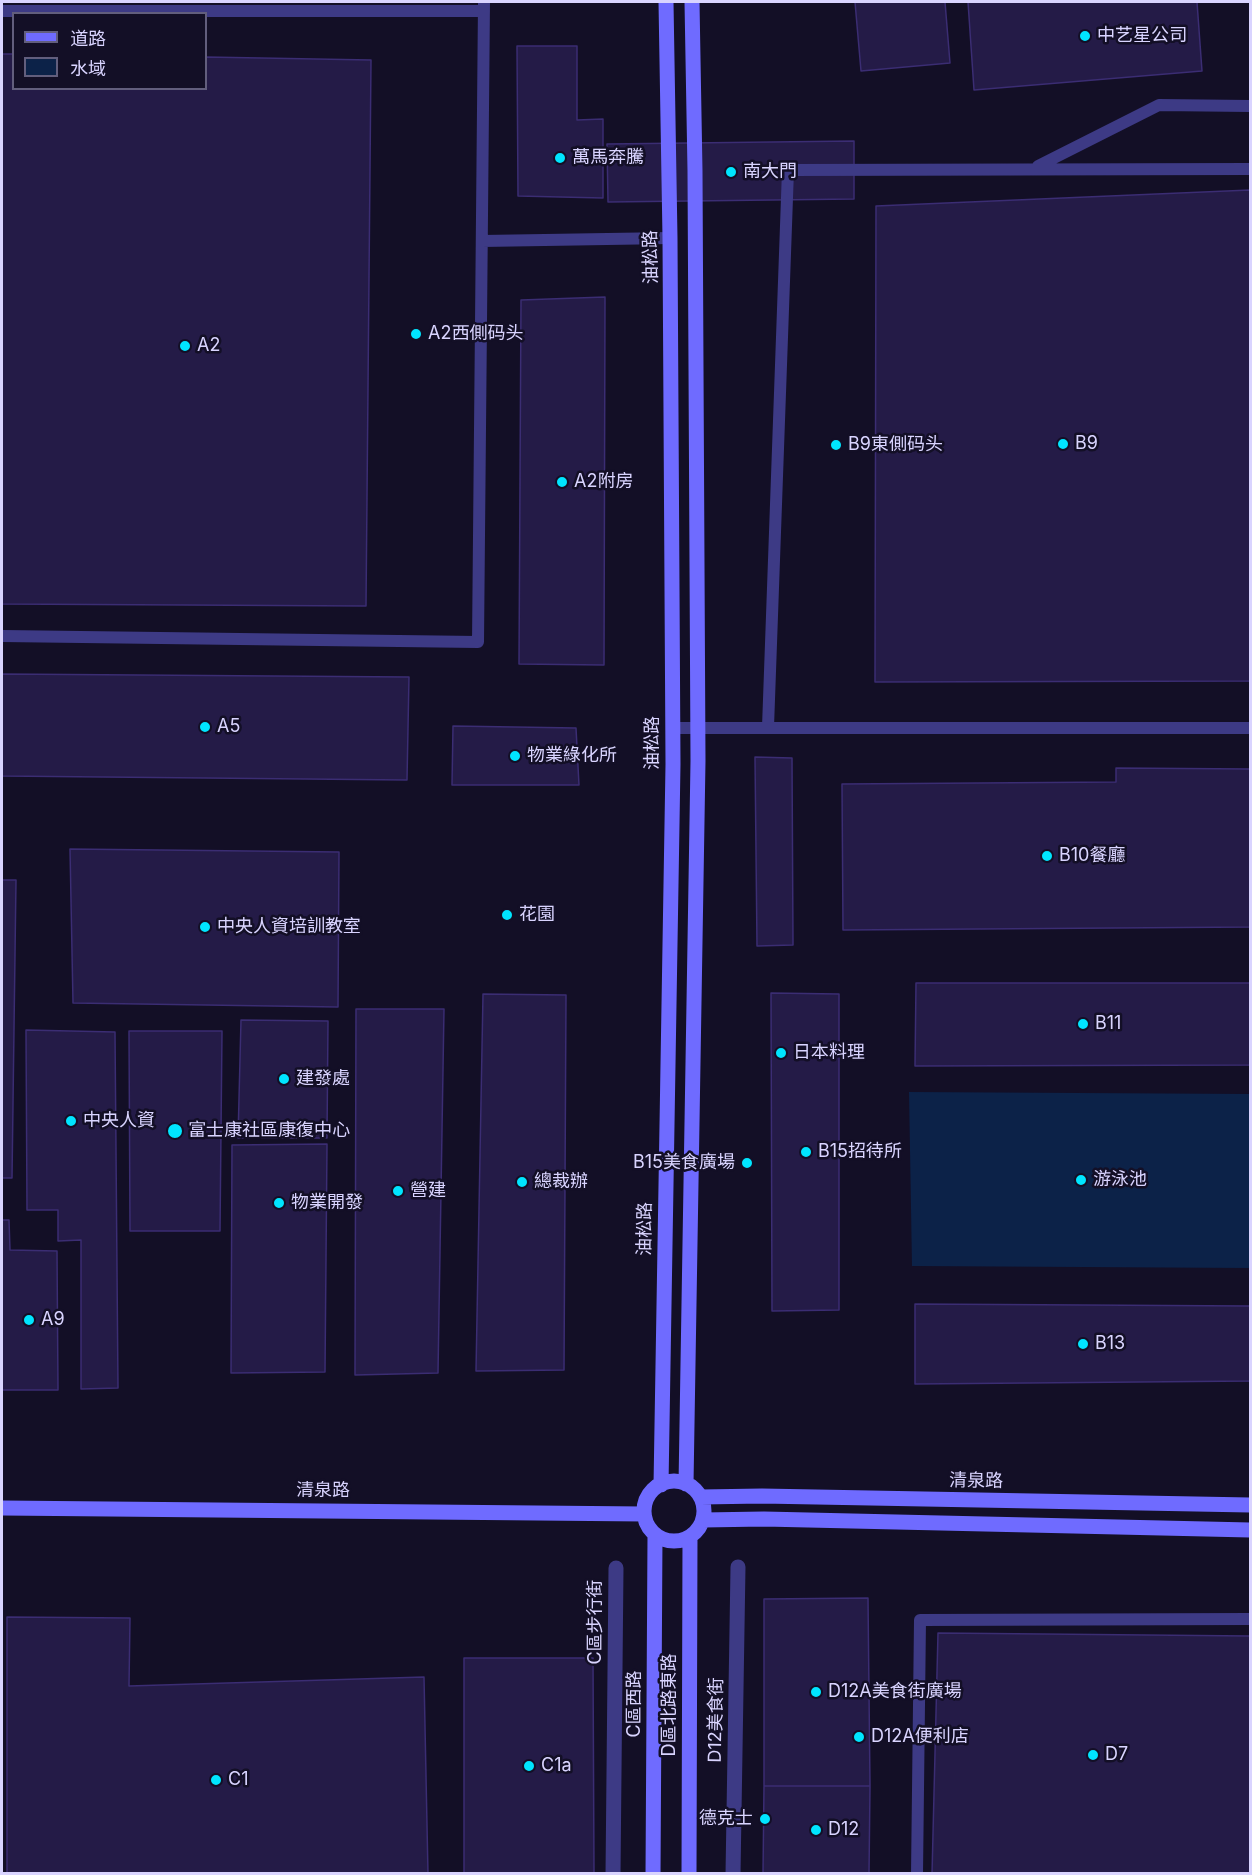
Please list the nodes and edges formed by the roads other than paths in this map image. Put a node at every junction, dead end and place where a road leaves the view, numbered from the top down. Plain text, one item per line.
1 (666, 2) edge
2 (692, 2) edge
3 (484, 6) edge
4 (2, 11) edge
5 (1251, 106) edge
6 (1034, 168) junction
7 (1251, 169) edge
8 (670, 238) junction
9 (482, 241) junction
10 (2, 636) edge
11 (768, 727) junction
12 (673, 728) junction
13 (697, 728) junction
14 (1251, 728) edge
15 (686, 1484) junction
16 (661, 1485) junction
17 (701, 1497) junction
18 (1251, 1505) edge
19 (2, 1508) edge
20 (644, 1514) junction
21 (703, 1520) junction
22 (1251, 1530) edge
23 (655, 1535) junction
24 (690, 1537) junction
25 (738, 1567) dead end
26 (616, 1568) dead end
27 (1251, 1619) edge
28 (613, 1874) edge
29 (653, 1874) edge
30 (689, 1874) edge
31 (734, 1874) edge
32 (917, 1874) edge

1 - 8 street, 油松路
2 - 13 street
3 - 4 lane
3 - 9 lane
5 - 6 lane
6 - 7 lane
6 - 11 lane
8 - 9 lane
8 - 12 street, 油松路
9 - 10 lane
11 - 13 lane
11 - 14 lane
12 - 13 lane
12 - 16 street, 油松路
13 - 15 street
15 - 16 street
15 - 17 street
16 - 20 street
17 - 18 street, 清泉路
17 - 21 street
19 - 20 street, 清泉路
20 - 23 street
21 - 22 street
21 - 24 street
23 - 24 street
23 - 29 street, C區西路
24 - 30 street, D區北路東路
25 - 31 street, D12美食街
26 - 28 street, C區步行街
27 - 32 lane

